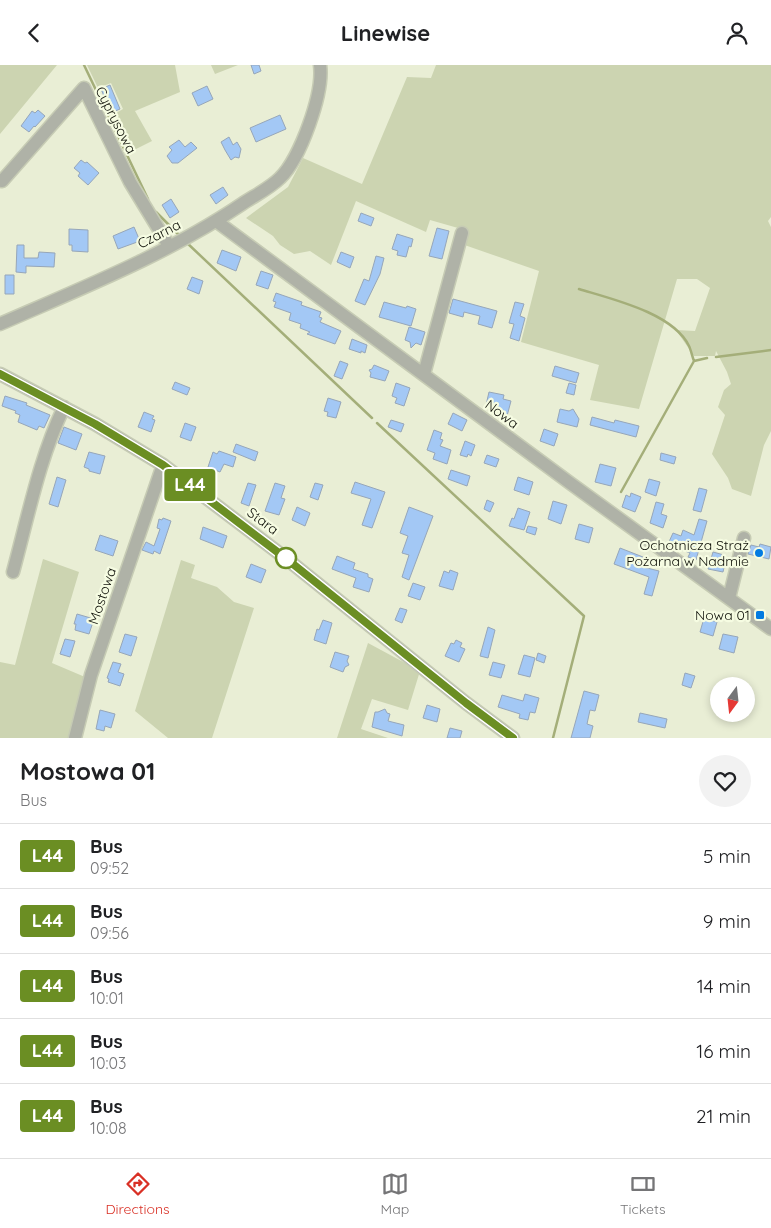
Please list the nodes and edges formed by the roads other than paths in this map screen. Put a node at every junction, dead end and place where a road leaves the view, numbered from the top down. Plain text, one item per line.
1 (320, 65) edge
2 (2, 181) dead end
3 (216, 221) junction
4 (462, 233) dead end
5 (178, 242) junction
6 (0, 323) edge
7 (0, 374) edge
8 (424, 374) junction
9 (64, 407) junction
10 (163, 465) junction
11 (744, 538) dead end
12 (13, 572) dead end
13 (729, 598) junction
14 (771, 629) edge
15 (76, 738) edge
16 (512, 738) edge

1 - 3 street, Czarna
2 - 5 street, Cyprysowa
3 - 5 street, Czarna
3 - 8 street, Nowa
4 - 8 street
5 - 6 street, Czarna
7 - 9 street, Stara
8 - 13 street, Nowa
9 - 10 street, Stara
9 - 12 street
10 - 15 street, Mostowa
10 - 16 street, Stara
11 - 13 street
13 - 14 street, Nowa

